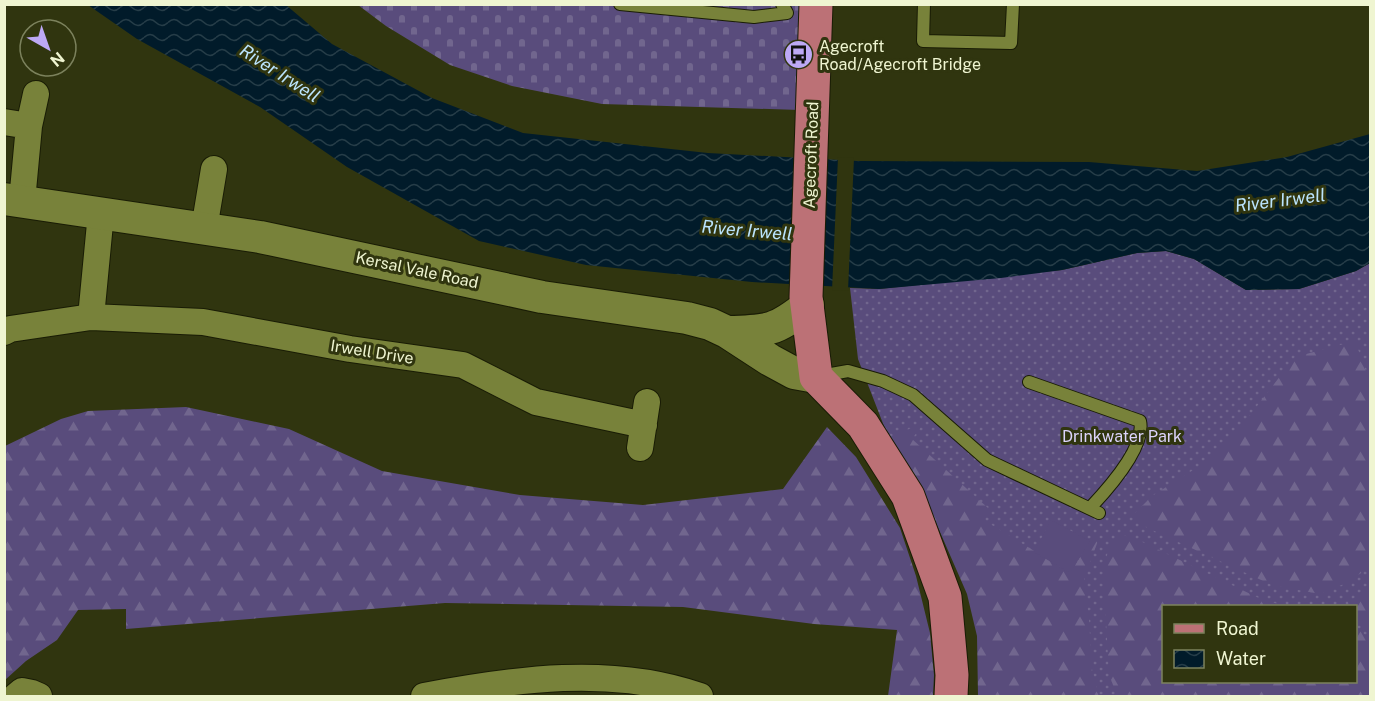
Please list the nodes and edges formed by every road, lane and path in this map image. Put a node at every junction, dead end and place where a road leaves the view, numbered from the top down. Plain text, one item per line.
1 (620, 4) edge
2 (782, 4) edge
3 (816, 4) edge
4 (924, 4) edge
5 (1013, 4) edge
6 (36, 94) dead end
7 (4, 122) edge
8 (29, 126) junction
9 (214, 170) dead end
10 (13, 200) edge
11 (101, 213) junction
12 (204, 228) junction
13 (808, 305) junction
14 (91, 317) junction
15 (4, 332) edge
16 (727, 332) junction
17 (816, 377) junction
18 (1029, 382) dead end
19 (644, 425) dead end
20 (16, 696) edge
21 (39, 696) edge
22 (424, 696) edge
23 (700, 696) edge
24 (951, 696) edge

1 - 2 lane
3 - 13 main road, Agecroft Road
4 - 5 lane
6 - 8 street
7 - 8 street
8 - 10 street
9 - 12 street
10 - 11 street, Kersal Vale Road
11 - 12 street, Kersal Vale Road
11 - 14 street
12 - 16 street, Kersal Vale Road
13 - 16 street
13 - 17 main road, Agecroft Road
14 - 15 street, Irwell Drive
14 - 19 street, Irwell Drive
16 - 17 street, Kersal Vale Road
17 - 18 lane
17 - 24 main road
20 - 21 street
22 - 23 street

